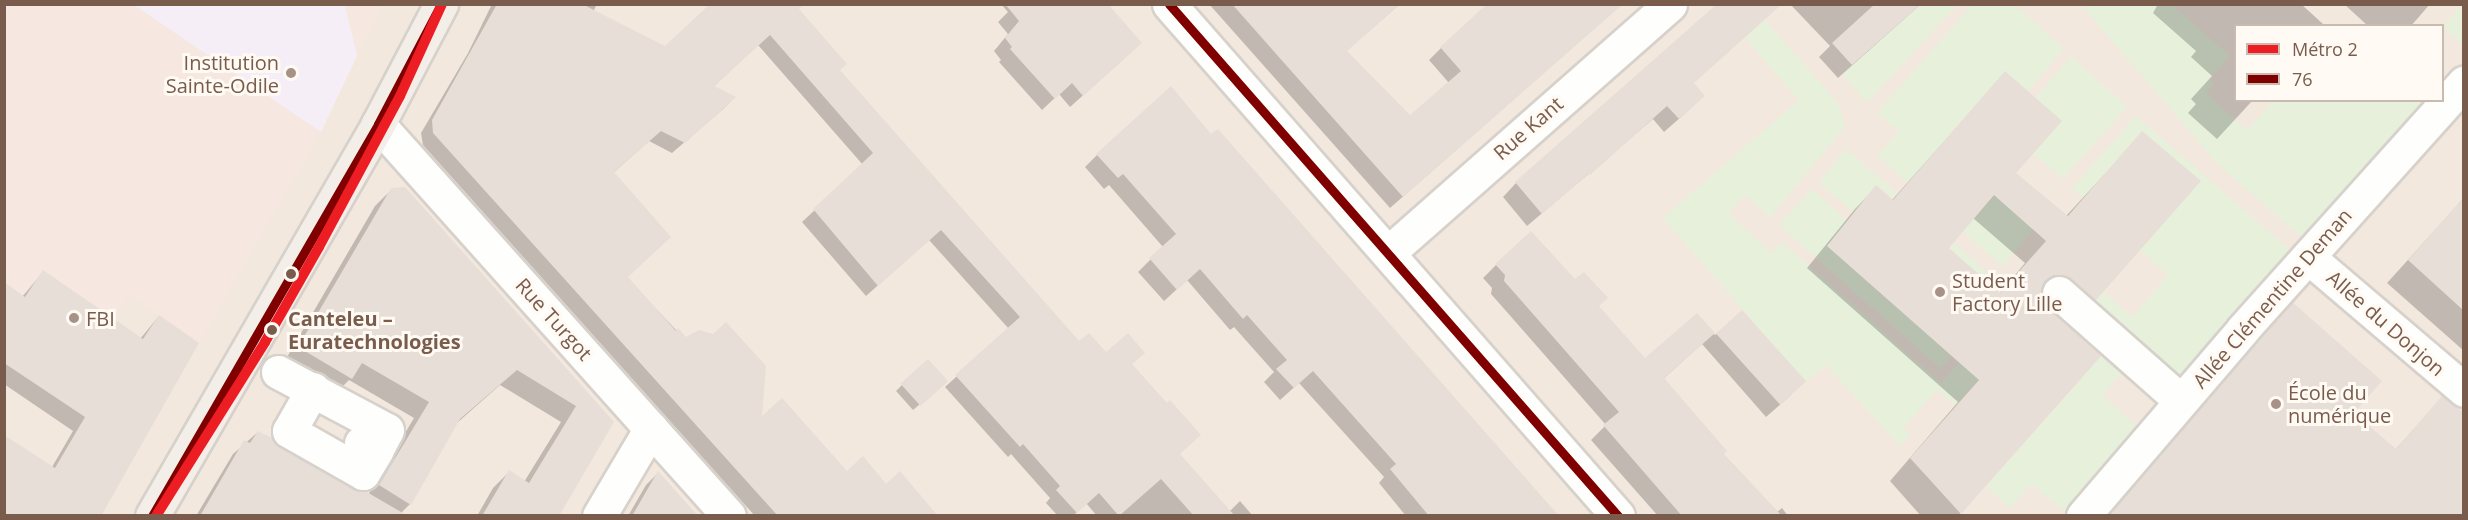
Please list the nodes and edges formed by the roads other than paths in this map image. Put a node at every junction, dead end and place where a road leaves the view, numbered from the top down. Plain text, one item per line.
1 (441, 4) edge
2 (1169, 4) edge
3 (1670, 4) edge
4 (2463, 82) edge
5 (378, 124) junction
6 (1388, 253) junction
7 (2308, 256) junction
8 (2060, 294) dead end
9 (278, 372) dead end
10 (313, 388) junction
11 (2463, 390) edge
12 (2181, 401) junction
13 (651, 429) junction
14 (152, 516) edge
15 (599, 516) edge
16 (729, 516) edge
17 (1618, 516) edge
18 (2083, 516) edge

1 - 5 main road
2 - 6 street
3 - 6 street, Rue Kant
4 - 7 street, Allée Clémentine Deman
5 - 13 street, Rue Turgot
5 - 14 main road
6 - 17 street
7 - 11 street, Allée du Donjon
7 - 12 street, Allée Clémentine Deman
8 - 12 street
9 - 10 street
10 - 10 street
12 - 18 street, Allée Clémentine Deman
13 - 15 street
13 - 16 street, Rue Turgot

